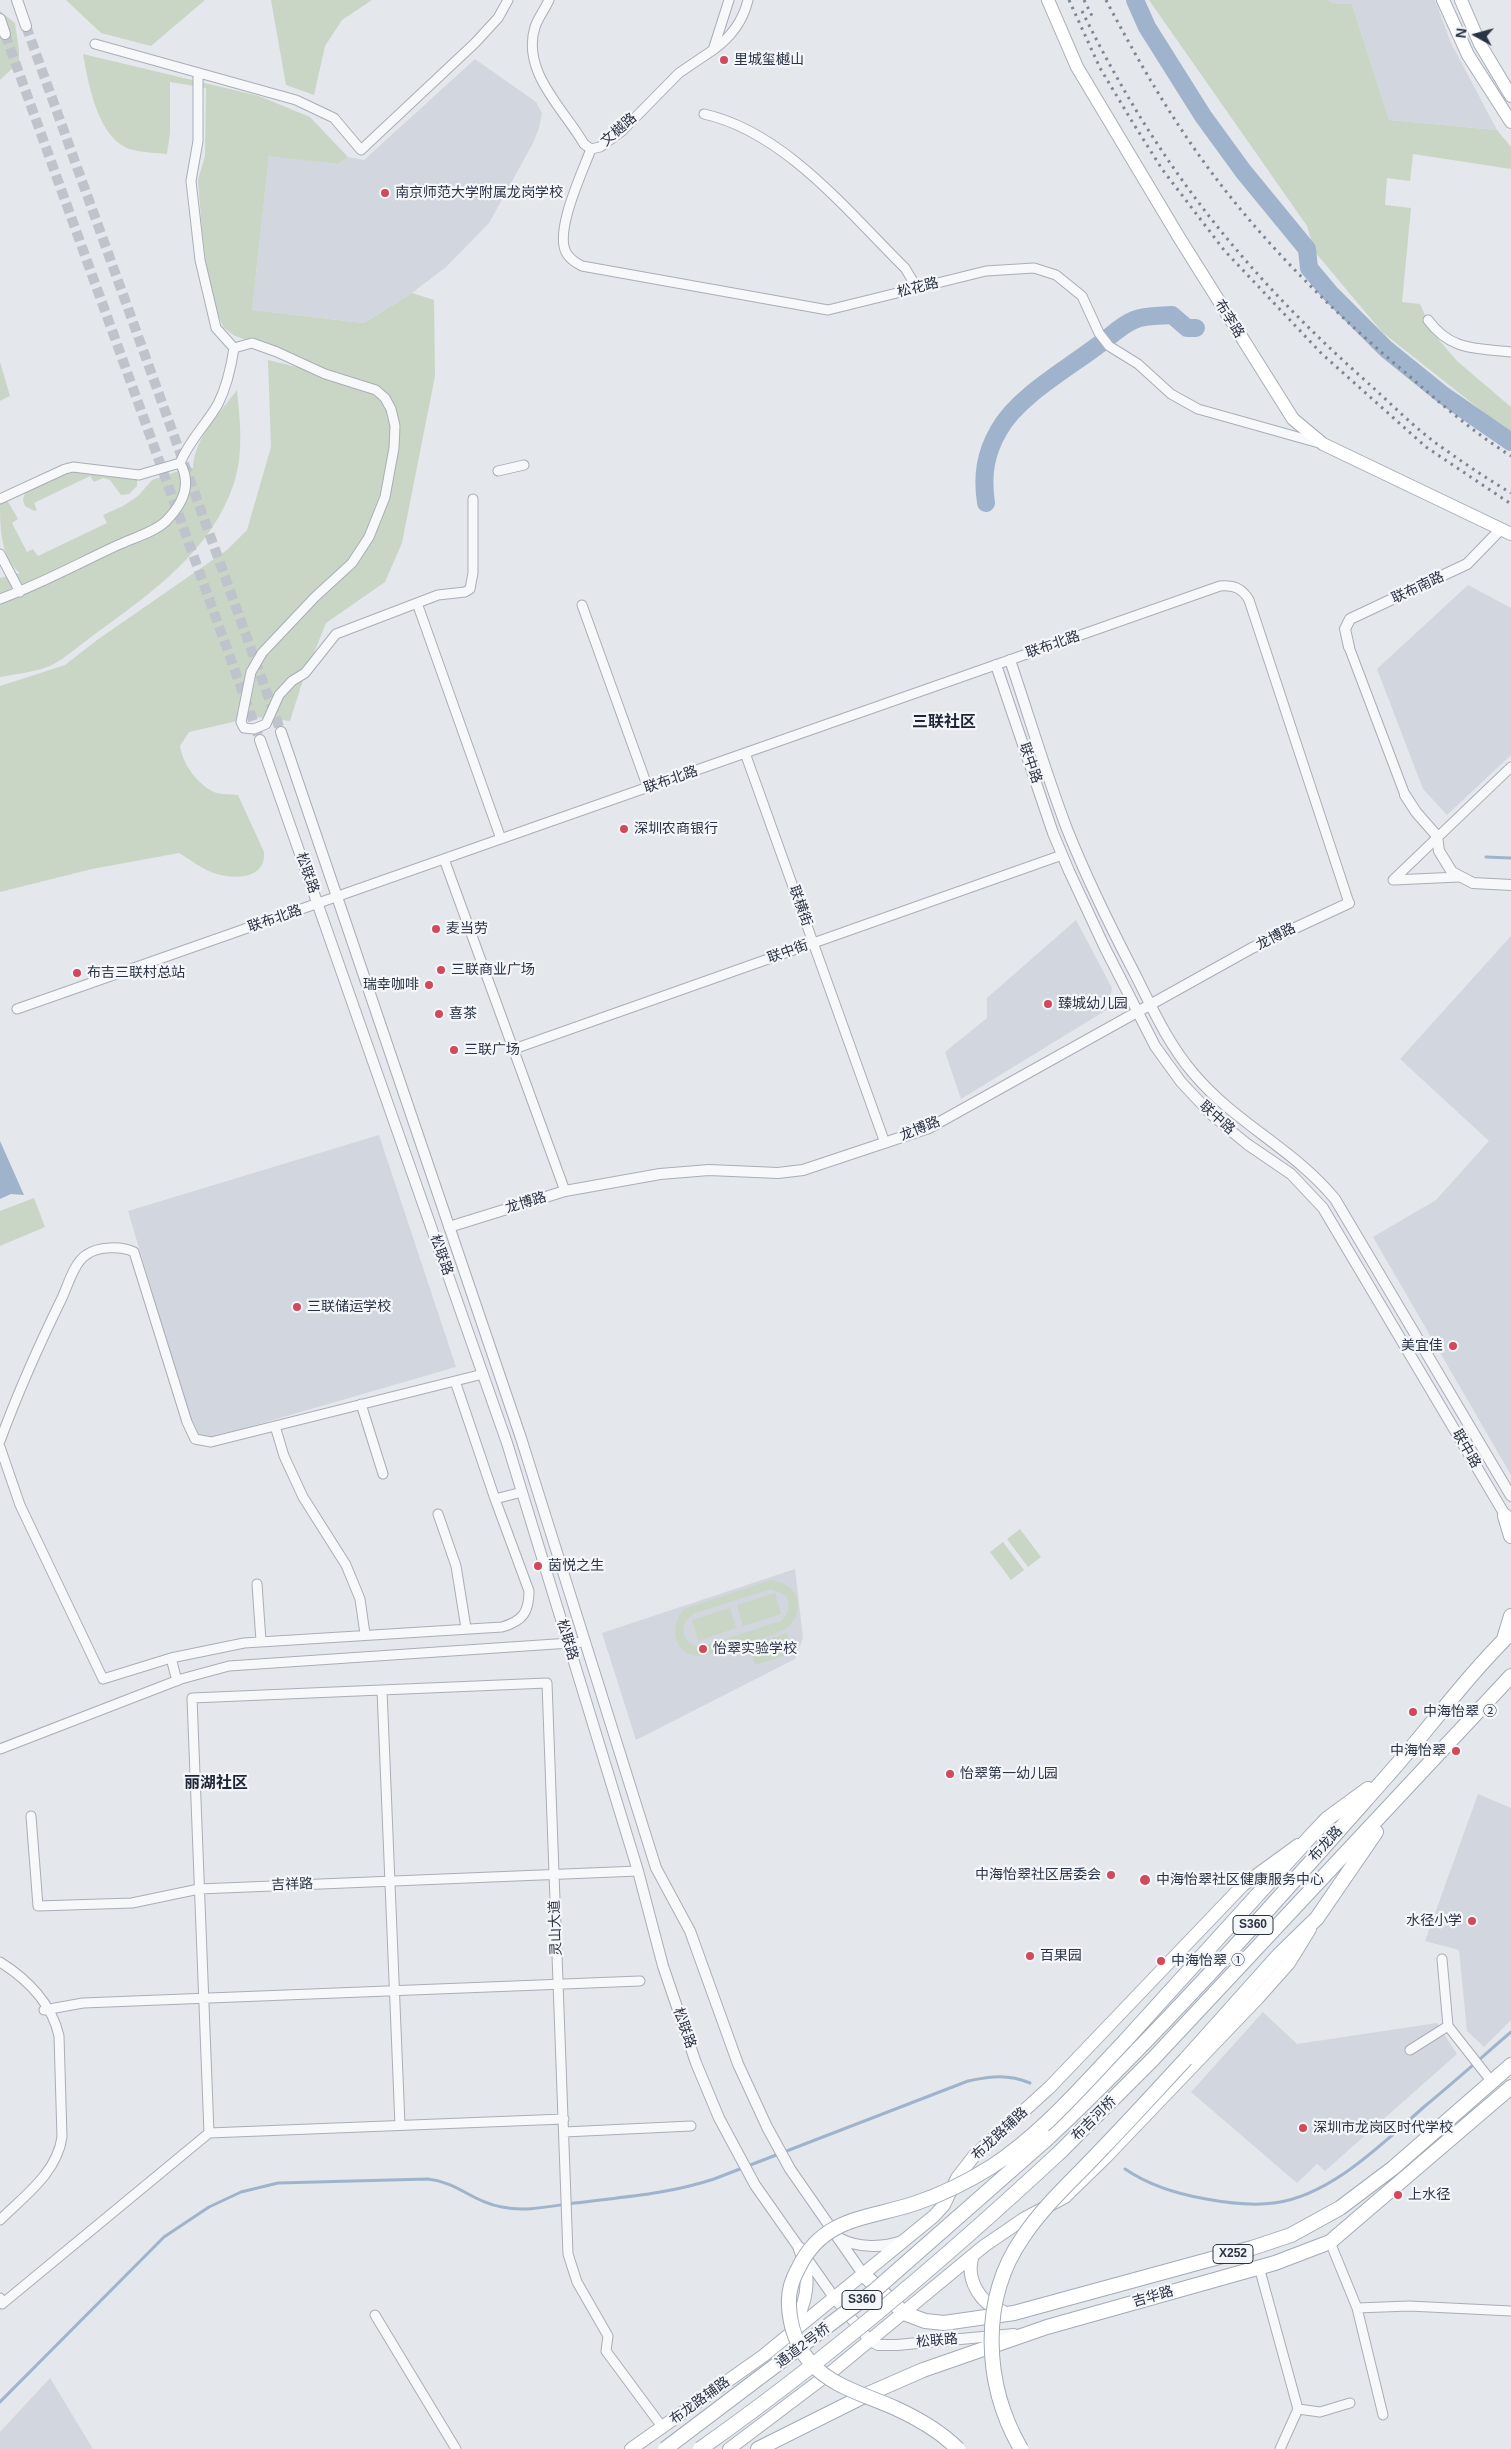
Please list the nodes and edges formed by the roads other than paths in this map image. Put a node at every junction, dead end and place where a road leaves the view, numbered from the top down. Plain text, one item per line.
1 (17, 0) edge
2 (508, 0) edge
3 (549, 0) edge
4 (729, 0) edge
5 (748, 0) edge
6 (1048, 0) edge
7 (1443, 0) edge
8 (1461, 0) edge
9 (0, 19) edge
10 (26, 26) tunnel mouth
11 (5, 34) dead end
12 (95, 44) dead end
13 (713, 50) junction
14 (198, 73) junction
15 (1511, 96) edge
16 (704, 114) dead end
17 (1511, 122) edge
18 (591, 149) junction
19 (917, 288) junction
20 (1428, 320) dead end
21 (234, 348) junction
22 (1511, 352) edge
23 (1323, 444) junction
24 (180, 463) junction
25 (524, 466) dead end
26 (498, 471) dead end
27 (0, 499) edge
28 (473, 499) dead end
29 (1506, 532) edge
30 (0, 554) edge
31 (20, 592) junction
32 (0, 599) edge
33 (416, 603) junction
34 (582, 605) dead end
35 (1349, 647) joint
36 (1010, 660) junction
37 (996, 665) junction
38 (281, 732) tunnel mouth
39 (260, 740) tunnel mouth
40 (745, 753) junction
41 (1511, 767) edge
42 (648, 788) junction
43 (1405, 794) joint
44 (1437, 836) junction
45 (501, 839) junction
46 (1062, 855) junction
47 (444, 859) junction
48 (1459, 877) junction
49 (1511, 885) edge
50 (337, 897) junction
51 (1349, 903) joint
52 (317, 904) junction
53 (813, 943) junction
54 (1151, 1005) junction
55 (17, 1009) dead end
56 (1138, 1012) junction
57 (514, 1049) junction
58 (884, 1143) junction
59 (565, 1191) junction
60 (449, 1227) junction
61 (483, 1374) junction
62 (455, 1381) junction
63 (361, 1404) junction
64 (275, 1426) junction
65 (0, 1441) edge
66 (0, 1447) edge
67 (383, 1474) dead end
68 (522, 1492) junction
69 (1511, 1496) edge
70 (495, 1499) junction
71 (438, 1514) dead end
72 (1508, 1521) edge
73 (1511, 1536) edge
74 (258, 1584) dead end
75 (1511, 1616) edge
76 (466, 1628) junction
77 (365, 1634) junction
78 (1508, 1636) edge
79 (261, 1641) junction
80 (585, 1642) junction
81 (569, 1644) junction
82 (171, 1658) junction
83 (1511, 1676) edge
84 (177, 1681) junction
85 (382, 1690) junction
86 (0, 1749) edge
87 (1389, 1774) junction
88 (1393, 1804) junction
89 (31, 1816) dead end
90 (1309, 1838) junction
91 (638, 1871) junction
92 (554, 1874) junction
93 (390, 1881) junction
94 (199, 1888) junction
95 (1317, 1918) junction
96 (1442, 1959) dead end
97 (0, 1962) edge
98 (640, 1981) dead end
99 (558, 1985) junction
100 (394, 1992) junction
101 (203, 1999) junction
102 (47, 2010) junction
103 (1448, 2026) junction
104 (1410, 2050) dead end
105 (1511, 2066) edge
106 (1115, 2073) joint
107 (1492, 2082) junction
108 (1128, 2085) joint
109 (1511, 2087) edge
110 (564, 2119) junction
111 (400, 2125) junction
112 (691, 2126) dead end
113 (564, 2132) junction
114 (208, 2133) junction
115 (1048, 2138) joint
116 (1060, 2152) joint
117 (0, 2220) edge
118 (837, 2236) junction
119 (903, 2241) junction
120 (1330, 2242) junction
121 (800, 2249) junction
122 (973, 2255) junction
123 (1259, 2267) junction
124 (862, 2274) junction
125 (833, 2296) junction
126 (0, 2298) edge
127 (1357, 2308) junction
128 (1511, 2312) edge
129 (904, 2313) junction
130 (1014, 2313) junction
131 (374, 2315) dead end
132 (1047, 2327) junction
133 (784, 2339) junction
134 (870, 2341) junction
135 (1350, 2403) dead end
136 (1298, 2410) junction
137 (1383, 2415) dead end
138 (663, 2428) junction
139 (456, 2449) edge
140 (632, 2449) edge
141 (665, 2449) edge
142 (700, 2449) edge
143 (729, 2449) edge
144 (758, 2449) edge
145 (958, 2449) edge
146 (1021, 2449) edge
147 (1280, 2449) edge

1 - 10 street
2 - 14 street
3 - 18 street, 文樾路
4 - 13 street
5 - 13 street, 文樾路
6 - 23 main road, 布李路
7 - 17 main road
8 - 15 main road
9 - 11 street
12 - 14 street
13 - 18 street, 文樾路
14 - 21 street
16 - 19 street
18 - 19 street, 松花路
19 - 23 street, 松花路
20 - 22 street
21 - 24 street
21 - 33 street
23 - 29 main road, 布李路
24 - 27 street
24 - 31 street
25 - 26 street
28 - 33 street
29 - 35 street, 联布南路
30 - 31 street
31 - 32 street
33 - 45 street
34 - 42 street
35 - 43 street
36 - 37 street, 联布北路
36 - 51 street, 联布北路
36 - 54 street, 联中路
37 - 40 street, 联布北路
37 - 46 street, 联中路
38 - 50 street, 松联路
39 - 52 street, 松联路
40 - 42 street, 联布北路
40 - 53 street, 联横街
41 - 44 street
42 - 45 street, 联布北路
43 - 44 street
44 - 48 street
44 - 48 street
45 - 47 street, 联布北路
46 - 53 street, 联中街
46 - 56 street, 联中路
47 - 50 street, 联布北路
47 - 57 street
48 - 49 street
50 - 52 street, 联布北路
50 - 60 street, 松联路
51 - 54 street, 龙博路
52 - 55 street, 联布北路
52 - 61 street, 松联路
53 - 57 street, 联中街
53 - 58 street, 联横街
54 - 56 street, 龙博路
54 - 69 street, 联中路
56 - 58 street, 龙博路
56 - 72 street, 联中路
57 - 59 street
58 - 59 street, 龙博路
59 - 60 street, 龙博路
60 - 80 street, 松联路
61 - 62 street
61 - 68 street, 松联路
62 - 63 street
62 - 70 street
63 - 64 street
63 - 67 street
64 - 65 street
64 - 77 street
66 - 82 street
68 - 70 street
68 - 81 street, 松联路
70 - 76 street
71 - 76 street
72 - 73 main road
74 - 79 street
75 - 78 main road
76 - 77 street
77 - 79 street
78 - 87 main road, 布龙路 / S360
79 - 82 street
80 - 81 street
80 - 118 street, 松联路
81 - 84 street
81 - 91 street, 松联路
82 - 84 street
83 - 88 main road, 布龙路 / S360
84 - 86 street
85 - 92 street, 灵山大道
85 - 93 street
85 - 94 street
87 - 90 main road
87 - 106 main road, 布龙路 / S360
88 - 95 main road
88 - 108 main road, 布龙路 / S360
89 - 94 street, 吉祥路
90 - 119 main road, 布龙路辅路
90 - 145 main road, bridge
91 - 92 street, 吉祥路
91 - 121 street, 松联路
92 - 93 street, 吉祥路
92 - 99 street, 灵山大道
93 - 94 street, 吉祥路
93 - 100 street
94 - 101 street
95 - 122 main road
95 - 146 main road, bridge
96 - 103 street
97 - 102 street
98 - 99 street
99 - 100 street
99 - 110 street, 灵山大道
100 - 101 street
100 - 111 street
101 - 102 street
101 - 114 street
102 - 117 street
103 - 104 street
103 - 107 street
105 - 107 main road, 吉华路 / X252
106 - 115 main road, 布吉河桥 / S360
107 - 130 main road, 吉华路 / X252
108 - 116 main road, 布吉河桥 / S360
109 - 120 main road, 吉华路 / X252
110 - 111 street
110 - 113 street, 灵山大道
111 - 114 street
112 - 113 street
113 - 138 street, 灵山大道
114 - 126 street
115 - 141 main road, 通道2号桥 / S360, bridge
116 - 142 main road, 通道2号桥 / S360, bridge
118 - 119 street
118 - 124 street, 松联路
119 - 124 main road, 布龙路辅路
120 - 123 main road, 吉华路 / X252
120 - 127 street
121 - 125 street, 松联路
121 - 133 main road
122 - 129 main road
122 - 130 main road
123 - 132 main road, 吉华路 / X252
123 - 136 street
124 - 125 main road, 布龙路辅路
124 - 129 main road, 吉华路 / X252
125 - 133 main road, 布龙路辅路
125 - 134 street, 松联路
127 - 128 street
127 - 137 street
129 - 130 main road, 吉华路 / X252
129 - 134 main road
131 - 139 street
132 - 134 street, 松联路
132 - 144 main road, 吉华路 / X252
133 - 138 main road, 布龙路辅路
134 - 143 main road
135 - 136 street
136 - 147 street
138 - 140 main road, 布龙路辅路

